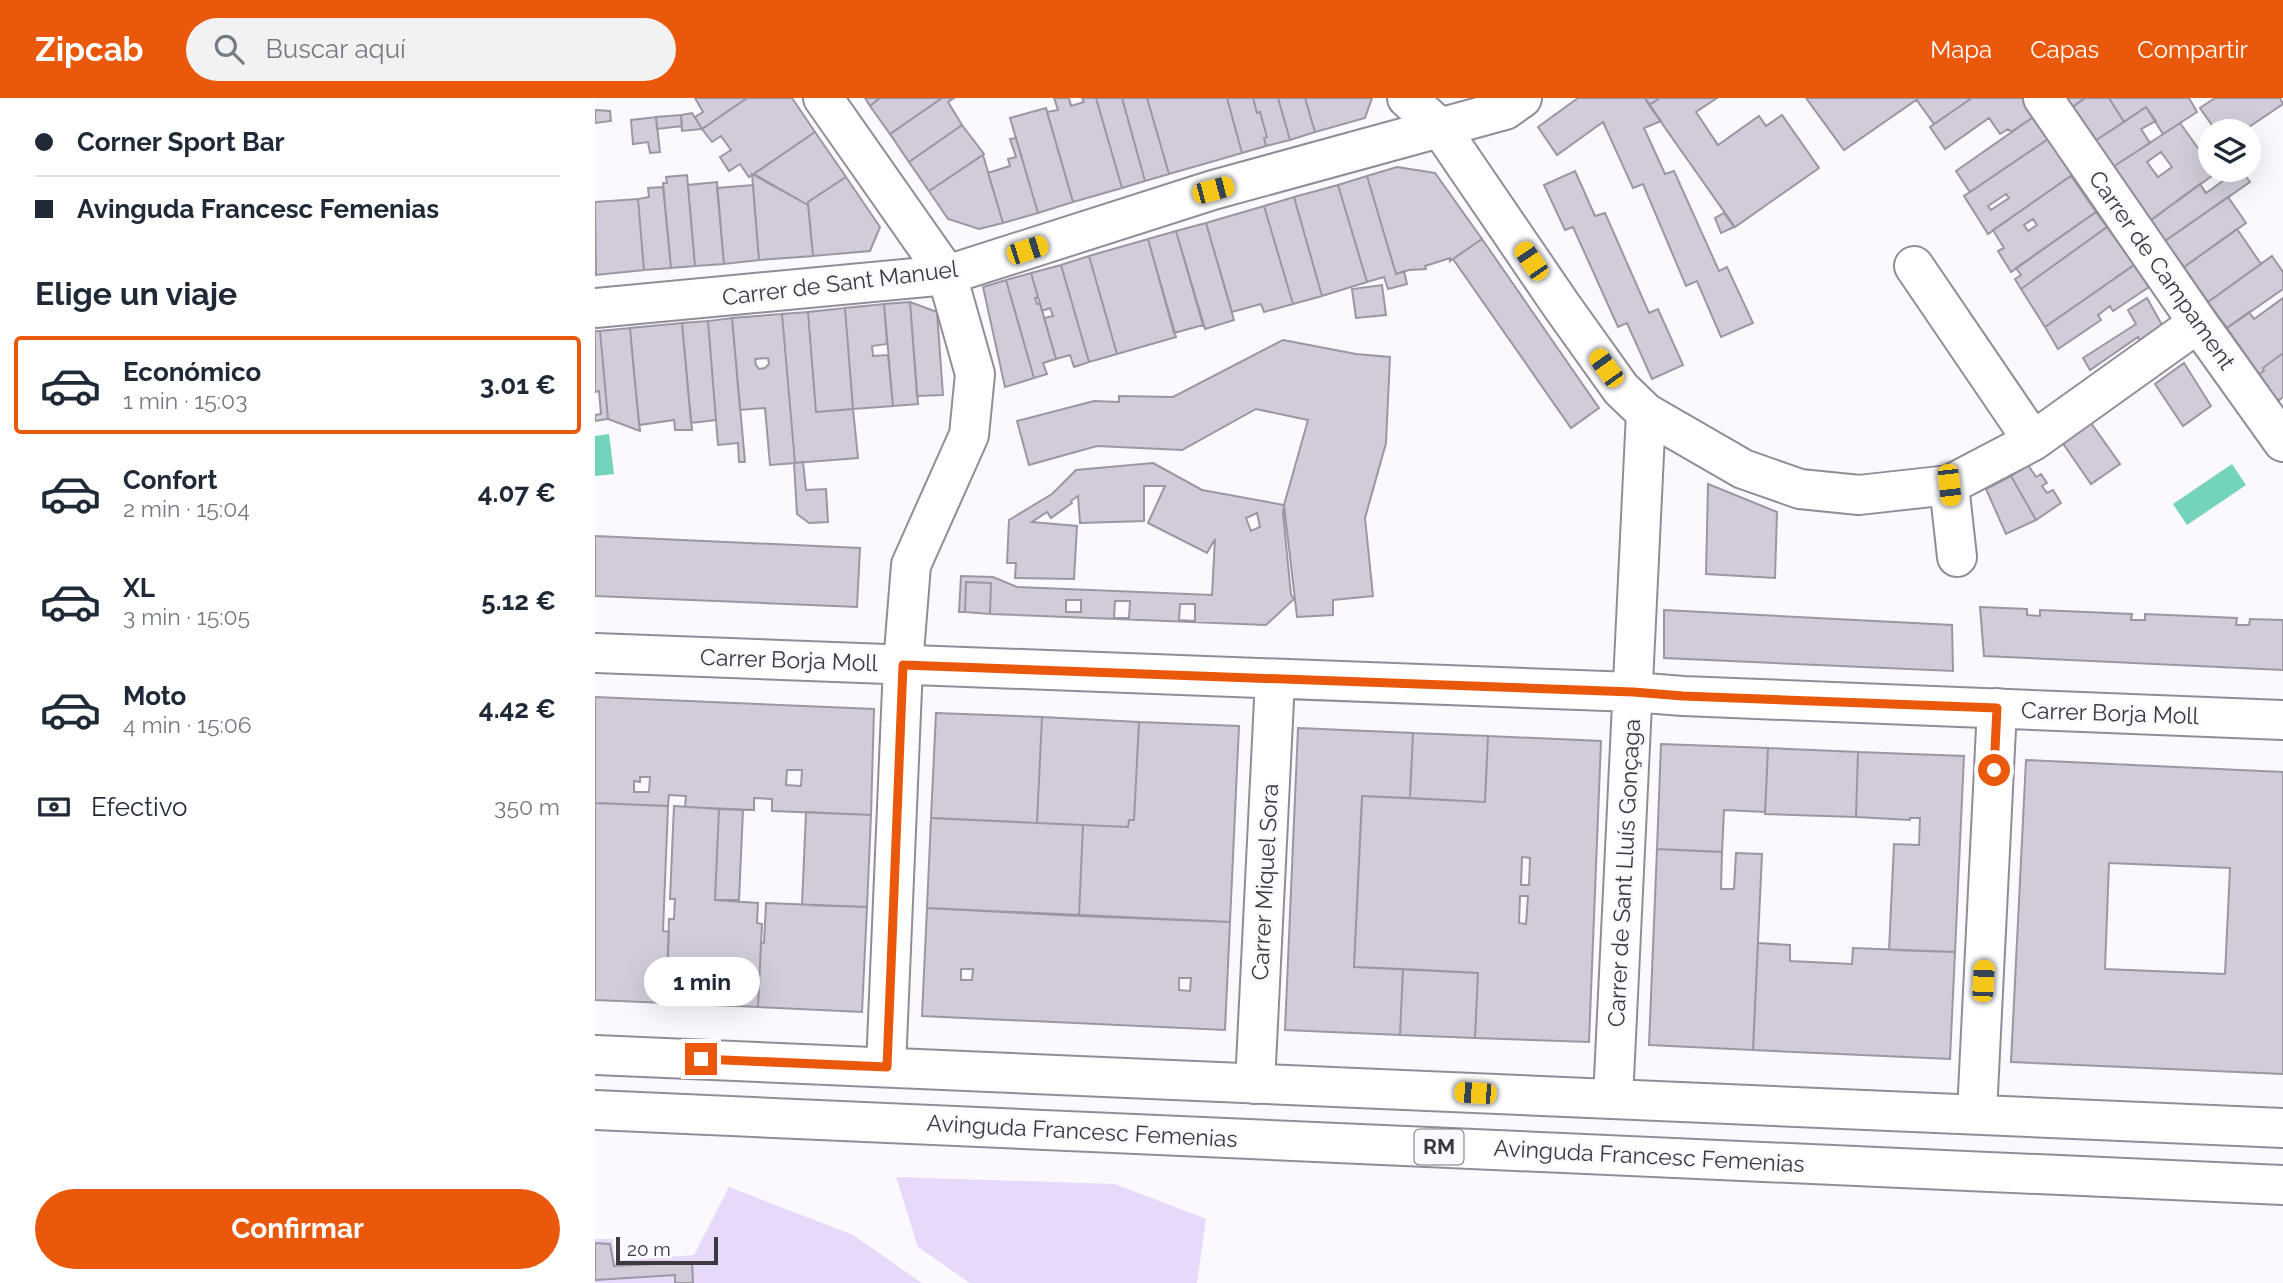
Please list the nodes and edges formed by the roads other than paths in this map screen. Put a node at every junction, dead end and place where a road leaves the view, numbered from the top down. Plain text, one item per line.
1 (823, 98) edge
2 (1407, 98) edge
3 (1522, 98) edge
4 (2043, 98) edge
5 (1441, 129) junction
6 (1914, 266) dead end
7 (947, 275) junction
8 (595, 308) edge
9 (2198, 323) junction
10 (1646, 412) junction
11 (2033, 441) junction
12 (2283, 442) edge
13 (1949, 485) junction
14 (1957, 557) dead end
15 (595, 653) edge
16 (903, 665) junction
17 (1275, 680) junction
18 (1633, 692) junction
19 (1997, 708) junction
20 (2283, 720) edge
21 (595, 1055) edge
22 (887, 1067) junction
23 (1255, 1084) junction
24 (1613, 1099) junction
25 (595, 1110) edge
26 (1977, 1113) junction
27 (2283, 1128) edge
28 (2283, 1185) edge

1 - 7 street
2 - 5 street
3 - 5 street, Carrer de Sant Manuel
4 - 9 street, Carrer de Campament
5 - 7 street, Carrer de Sant Manuel
5 - 10 street
6 - 11 street
7 - 8 street, Carrer de Sant Manuel
7 - 16 street
9 - 11 street
9 - 12 street, Carrer de Campament
10 - 13 street
10 - 18 street, Carrer de Sant Lluís Gonçaga
11 - 13 street
13 - 14 street
15 - 16 street, Carrer Borja Moll
16 - 17 street, Carrer Borja Moll
16 - 22 street
17 - 18 street, Carrer Borja Moll
17 - 23 street, Carrer Miquel Sora
18 - 19 street, Carrer Borja Moll
18 - 24 street, Carrer de Sant Lluís Gonçaga
19 - 20 street, Carrer Borja Moll
19 - 26 street
21 - 22 street
22 - 23 street
23 - 24 street
24 - 26 street
25 - 28 street, Avinguda Francesc Femenias / RM
26 - 27 street

